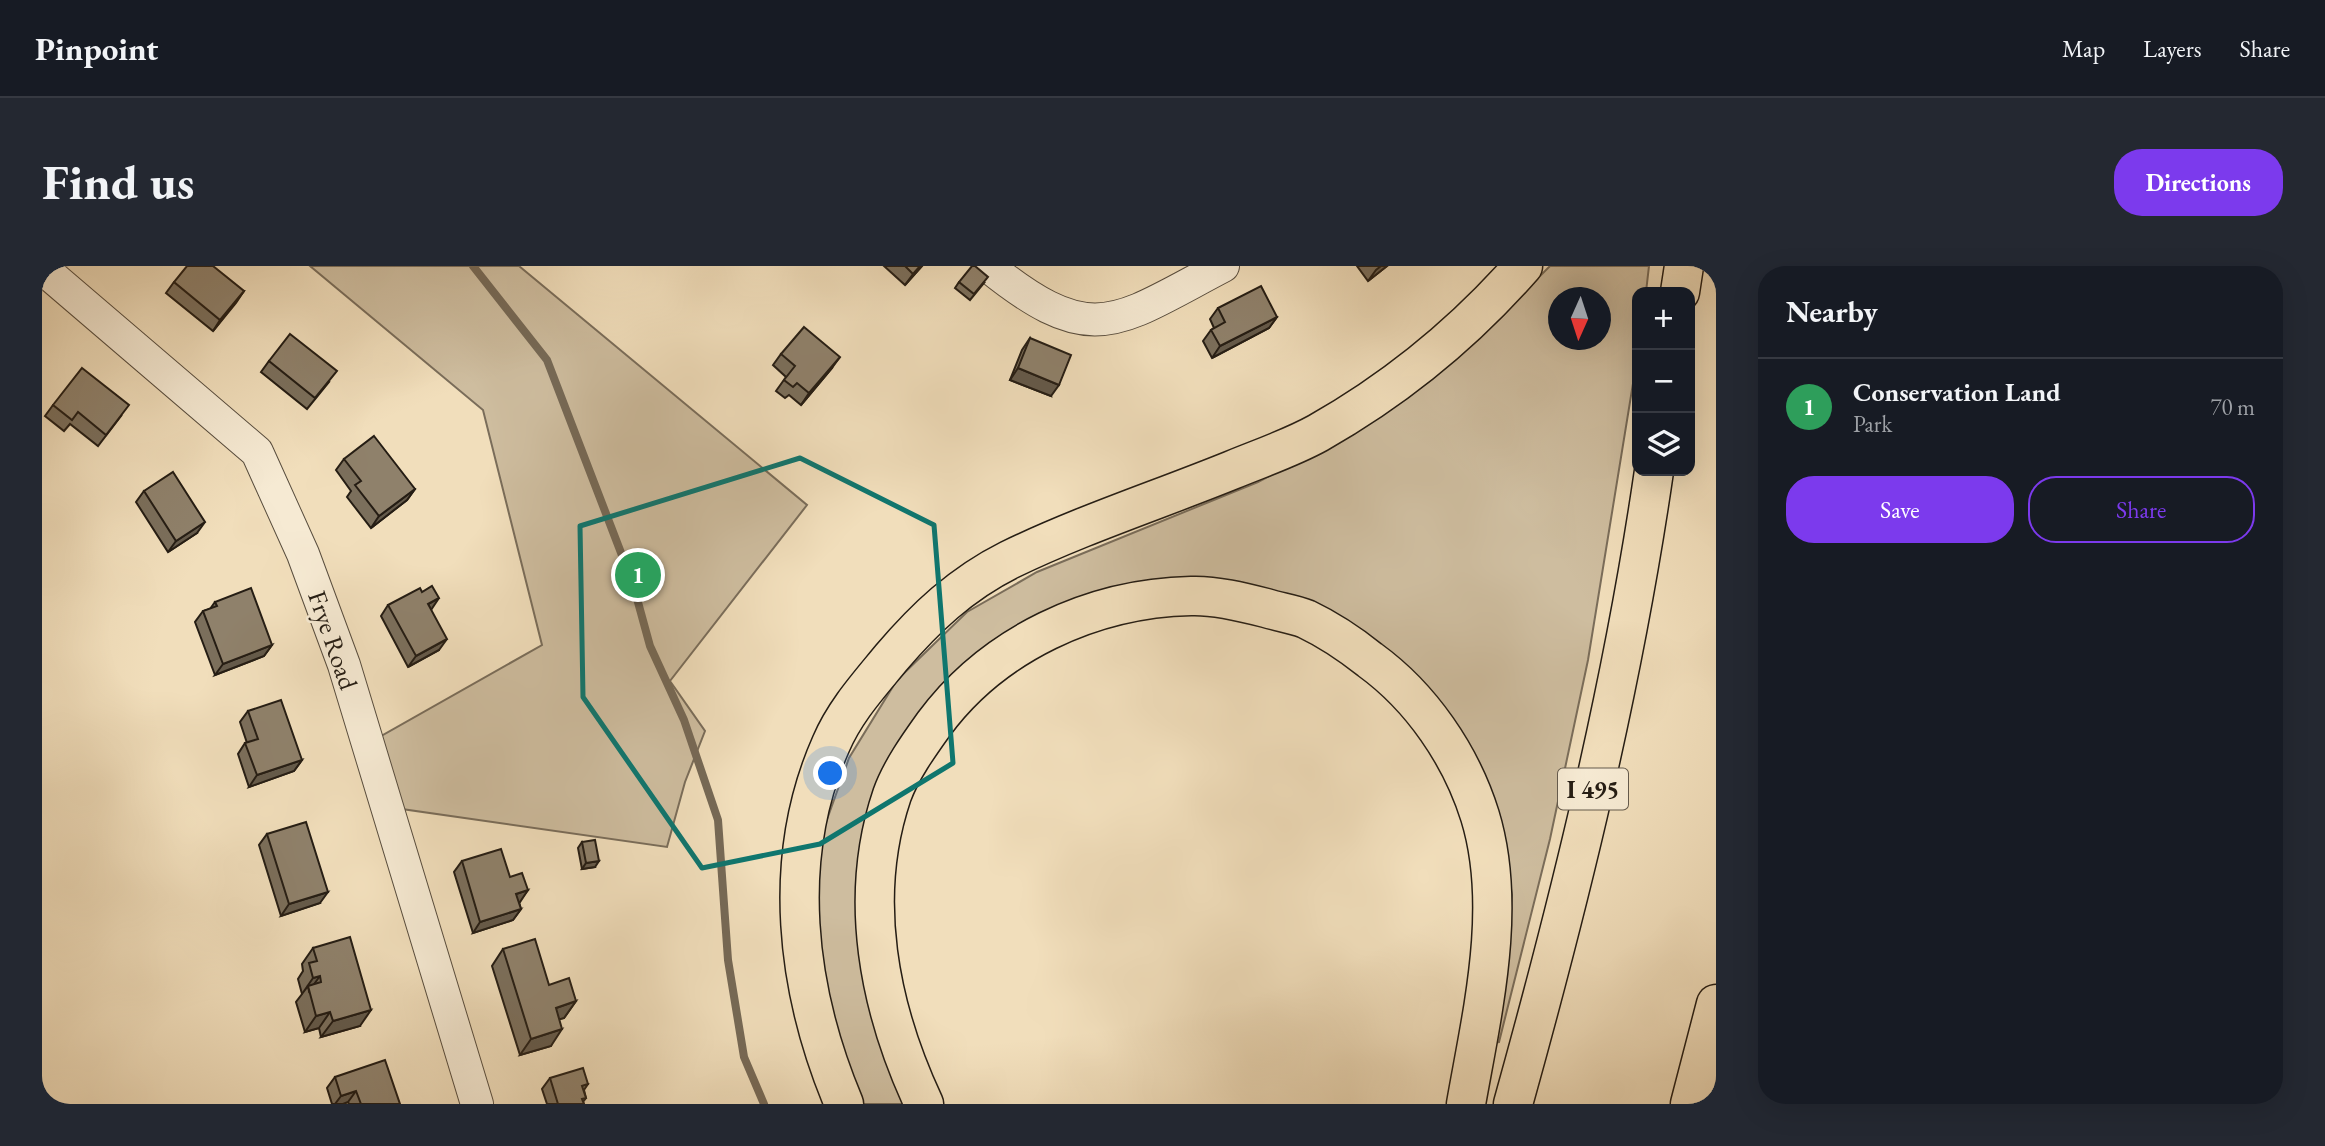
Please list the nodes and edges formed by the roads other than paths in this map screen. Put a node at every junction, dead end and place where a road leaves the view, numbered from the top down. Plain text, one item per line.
1 (988, 266) edge
2 (1223, 266) edge
3 (1522, 266) edge
4 (1684, 266) edge
5 (42, 268) edge
6 (1681, 287) edge
7 (1653, 476) edge
8 (1716, 1004) edge
9 (477, 1104) edge
10 (844, 1104) edge
11 (924, 1104) edge
12 (1466, 1104) edge
13 (1513, 1104) edge
14 (1690, 1104) edge

1 - 2 street
3 - 10 highway
4 - 6 highway
5 - 9 street, Frye Road
7 - 13 highway, I 495
8 - 14 highway
11 - 12 highway

